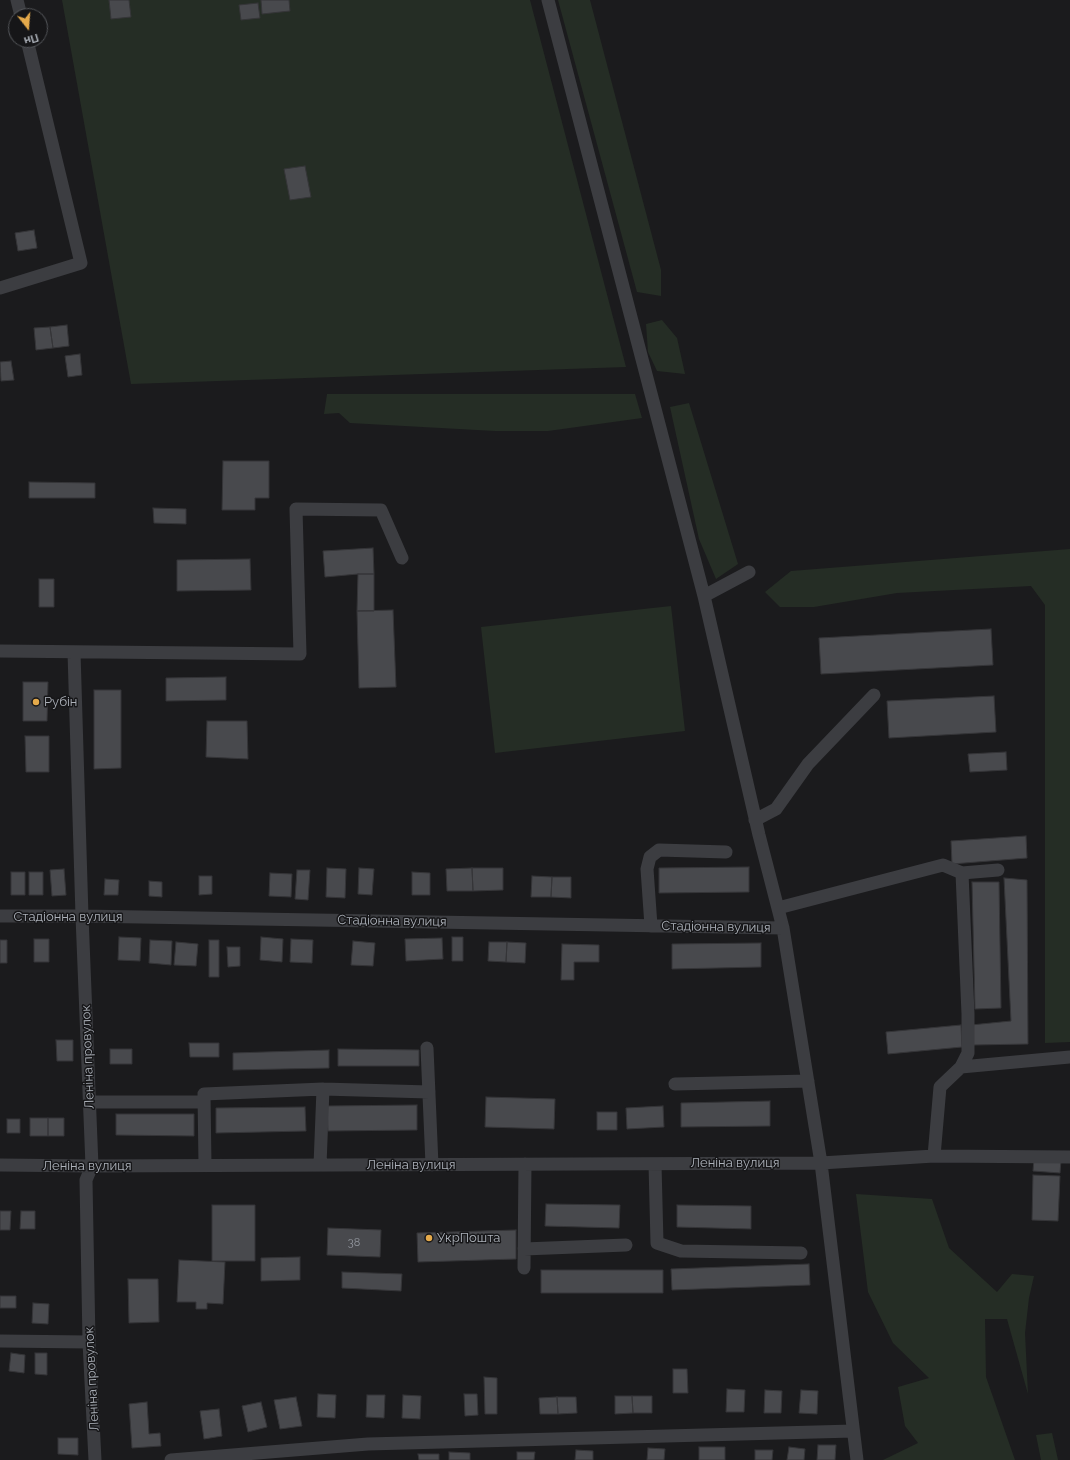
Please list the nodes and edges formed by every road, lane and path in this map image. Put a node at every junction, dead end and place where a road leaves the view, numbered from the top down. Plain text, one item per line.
1 (548, 0) edge
2 (29, 48) edge
3 (0, 288) edge
4 (402, 558) dead end
5 (749, 572) dead end
6 (704, 596) junction
7 (0, 651) edge
8 (74, 652) junction
9 (874, 695) dead end
10 (755, 820) junction
11 (726, 852) dead end
12 (998, 870) dead end
13 (962, 873) junction
14 (778, 908) junction
15 (0, 916) edge
16 (82, 916) junction
17 (651, 926) junction
18 (783, 928) junction
19 (427, 1048) dead end
20 (1070, 1057) edge
21 (961, 1067) junction
22 (808, 1081) junction
23 (675, 1084) dead end
24 (323, 1089) junction
25 (429, 1092) junction
26 (90, 1102) junction
27 (204, 1102) junction
28 (934, 1156) junction
29 (1070, 1157) edge
30 (821, 1163) junction
31 (525, 1164) junction
32 (655, 1164) junction
33 (0, 1165) edge
34 (320, 1165) junction
35 (432, 1165) junction
36 (92, 1166) junction
37 (205, 1166) junction
38 (626, 1245) dead end
39 (524, 1248) junction
40 (801, 1253) dead end
41 (524, 1268) dead end
42 (0, 1342) edge
43 (89, 1342) junction
44 (853, 1432) junction
45 (95, 1460) edge
46 (171, 1460) edge
47 (857, 1460) edge

1 - 6 street
2 - 3 street
4 - 8 street
5 - 6 street
6 - 10 street
7 - 8 street
8 - 16 street, Леніна провулок
9 - 10 street
10 - 14 street
11 - 17 street
12 - 13 street
13 - 14 street
13 - 21 street
14 - 18 street
15 - 16 street, Стадіонна вулиця
16 - 17 street, Стадіонна вулиця
16 - 26 street, Леніна провулок
17 - 18 street, Стадіонна вулиця
18 - 22 street
19 - 25 street
20 - 21 street
21 - 28 street
22 - 23 street
22 - 30 street
24 - 25 street
24 - 27 street
24 - 34 street
25 - 35 street
26 - 27 street
26 - 36 street, Леніна провулок
27 - 37 street
28 - 29 street, Леніна вулиця
28 - 30 street, Леніна вулиця
30 - 32 street, Леніна вулиця
30 - 44 street
31 - 32 street, Леніна вулиця
31 - 35 street, Леніна вулиця
31 - 39 street
32 - 40 street
33 - 36 street, Леніна вулиця
34 - 35 street, Леніна вулиця
34 - 37 street, Леніна вулиця
36 - 37 street, Леніна вулиця
36 - 43 street, Леніна провулок
38 - 39 street
39 - 41 street
42 - 43 street
43 - 45 street, Леніна провулок
44 - 46 street
44 - 47 street

